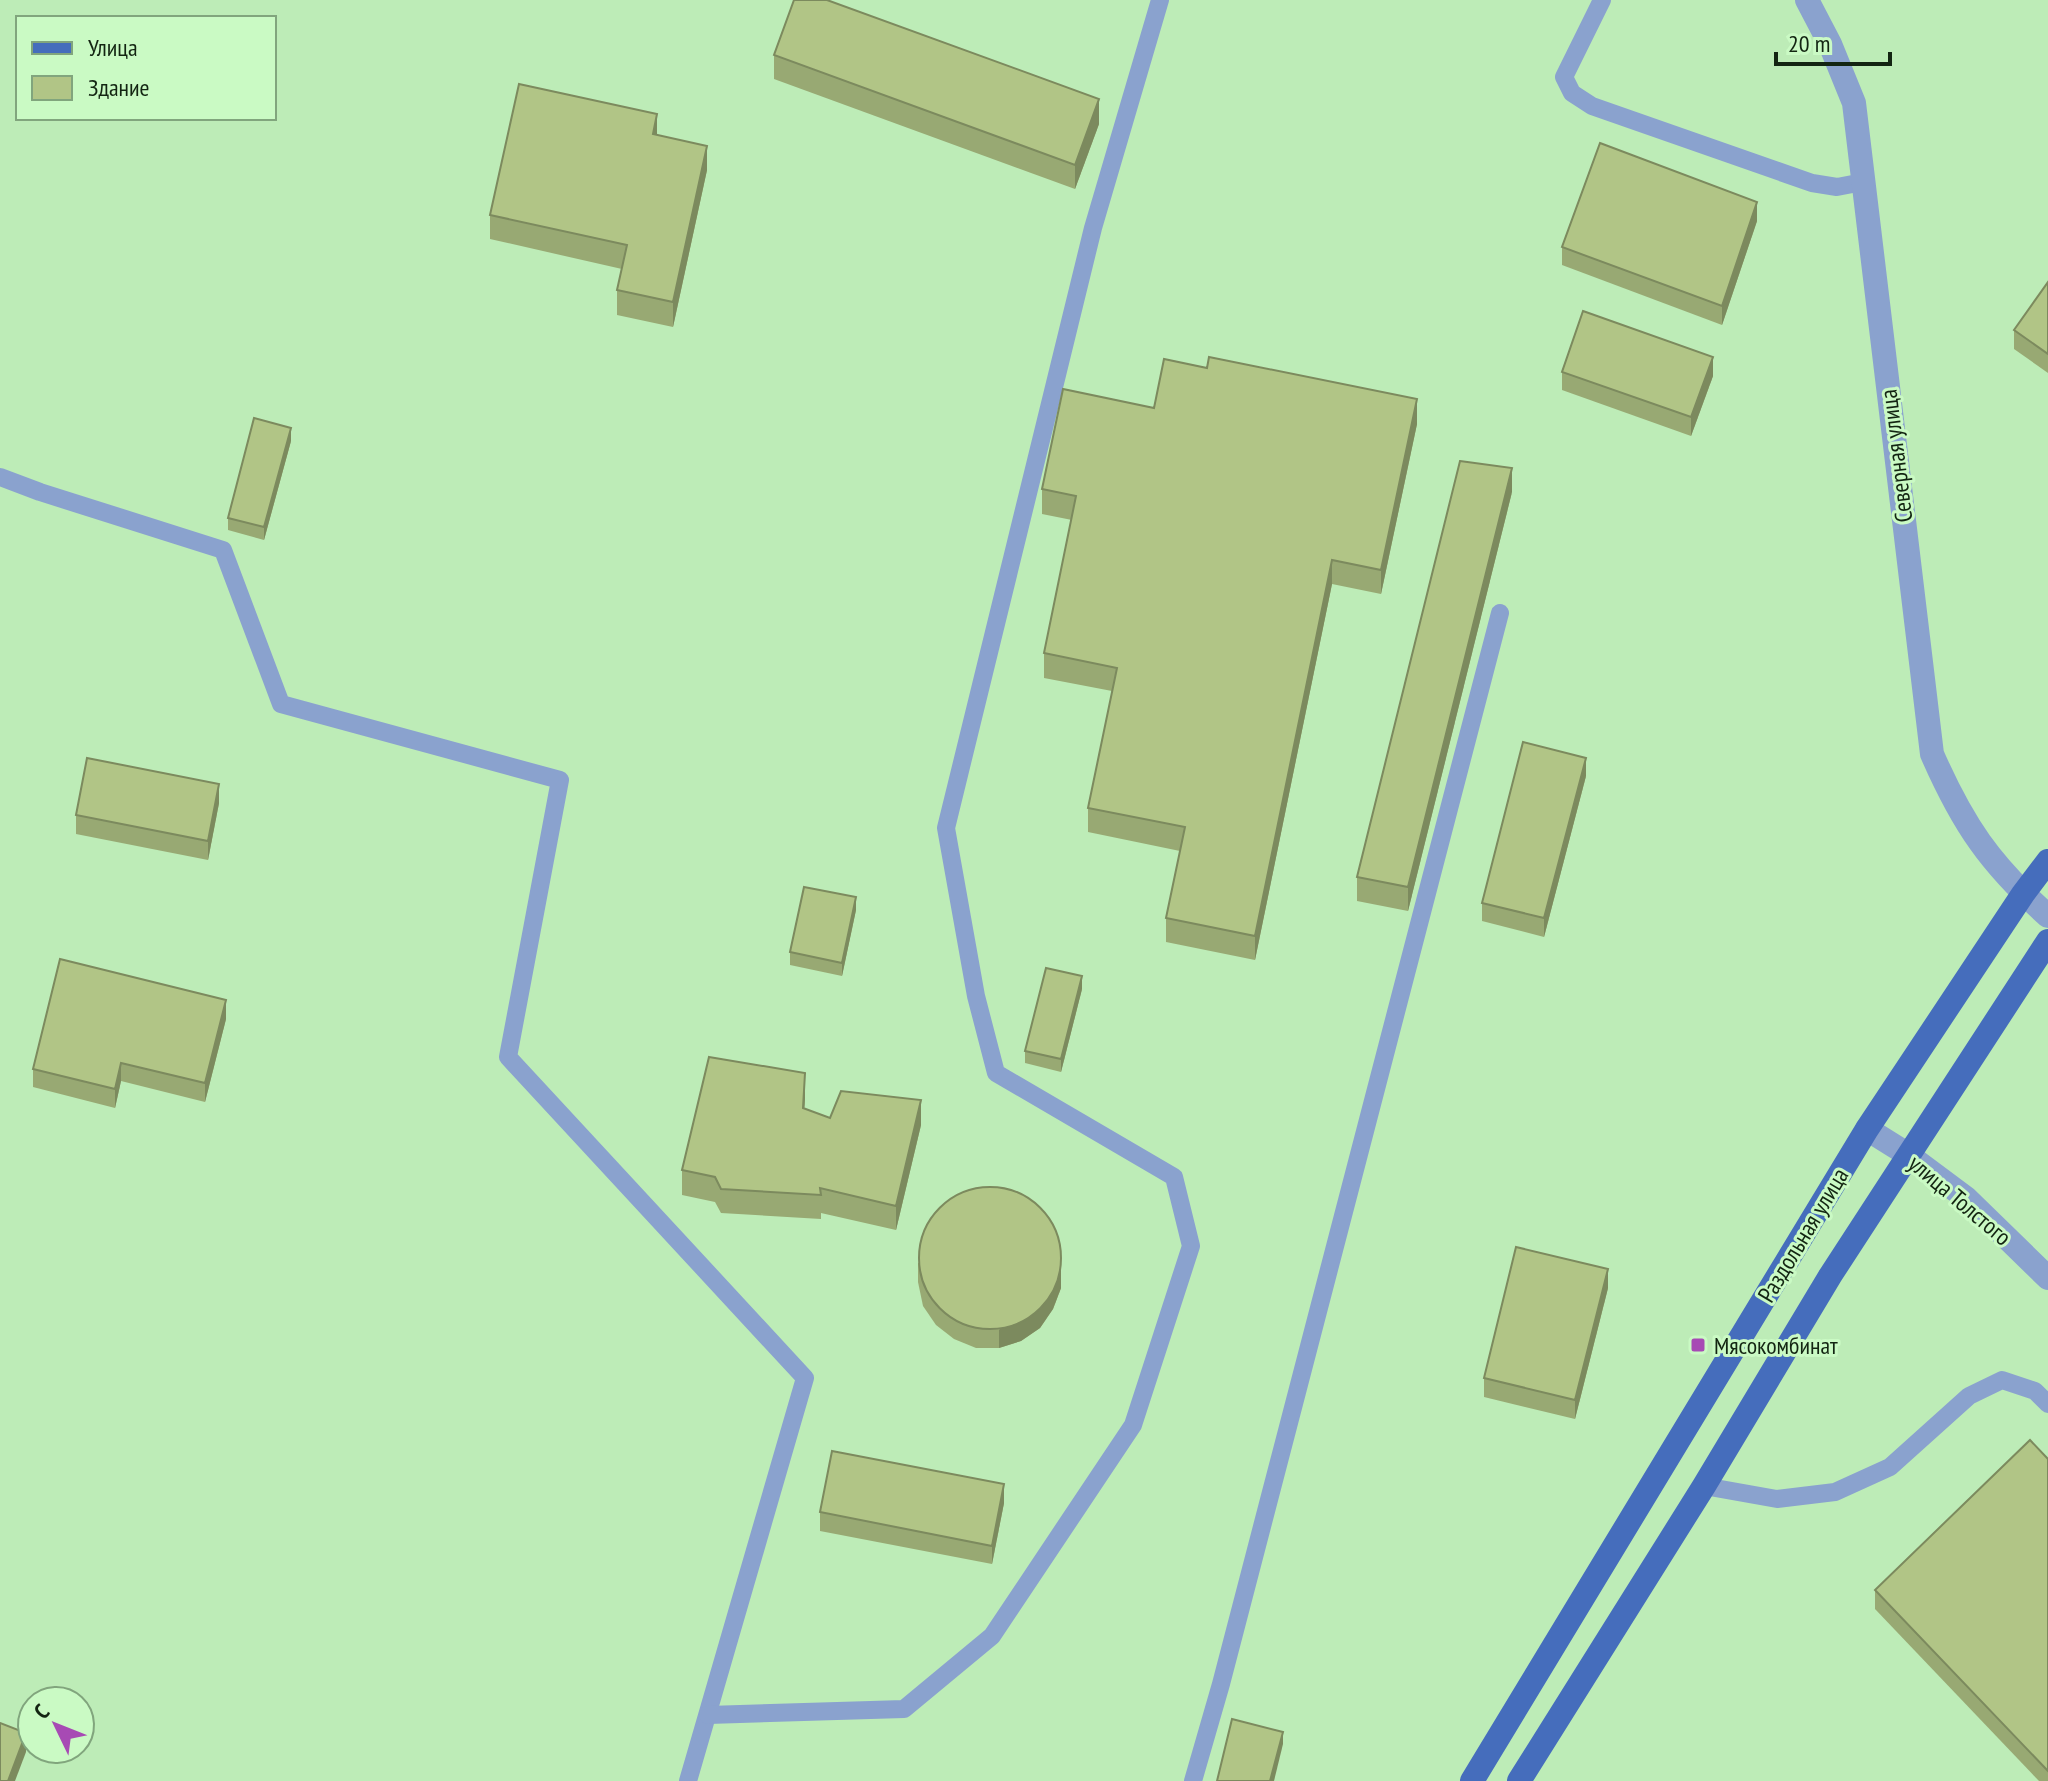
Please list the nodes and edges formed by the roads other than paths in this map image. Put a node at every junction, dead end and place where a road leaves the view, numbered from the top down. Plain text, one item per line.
1 (1160, 0) edge
2 (1602, 0) edge
3 (1807, 0) edge
4 (1863, 182) junction
5 (0, 477) edge
6 (1500, 613) dead end
7 (2048, 861) edge
8 (2023, 894) junction
9 (2048, 916) edge
10 (2048, 941) edge
11 (1867, 1129) junction
12 (1907, 1154) junction
13 (2048, 1278) edge
14 (2048, 1404) edge
15 (1704, 1486) junction
16 (708, 1715) junction
17 (688, 1781) edge
18 (1193, 1781) edge
19 (1472, 1781) edge
20 (1519, 1781) edge

1 - 16 lane
2 - 4 lane
3 - 4 street, Северная улица
4 - 8 street, Северная улица
5 - 16 lane
6 - 18 lane
7 - 8 main road, Раздольная улица
8 - 9 street, Северная улица
8 - 11 main road, Раздольная улица
10 - 12 main road, Раздольная улица
11 - 12 street, улица Толстого
11 - 19 main road, Раздольная улица
12 - 13 street, улица Толстого
12 - 15 main road, Раздольная улица
14 - 15 lane
15 - 20 main road, Раздольная улица
16 - 17 lane

